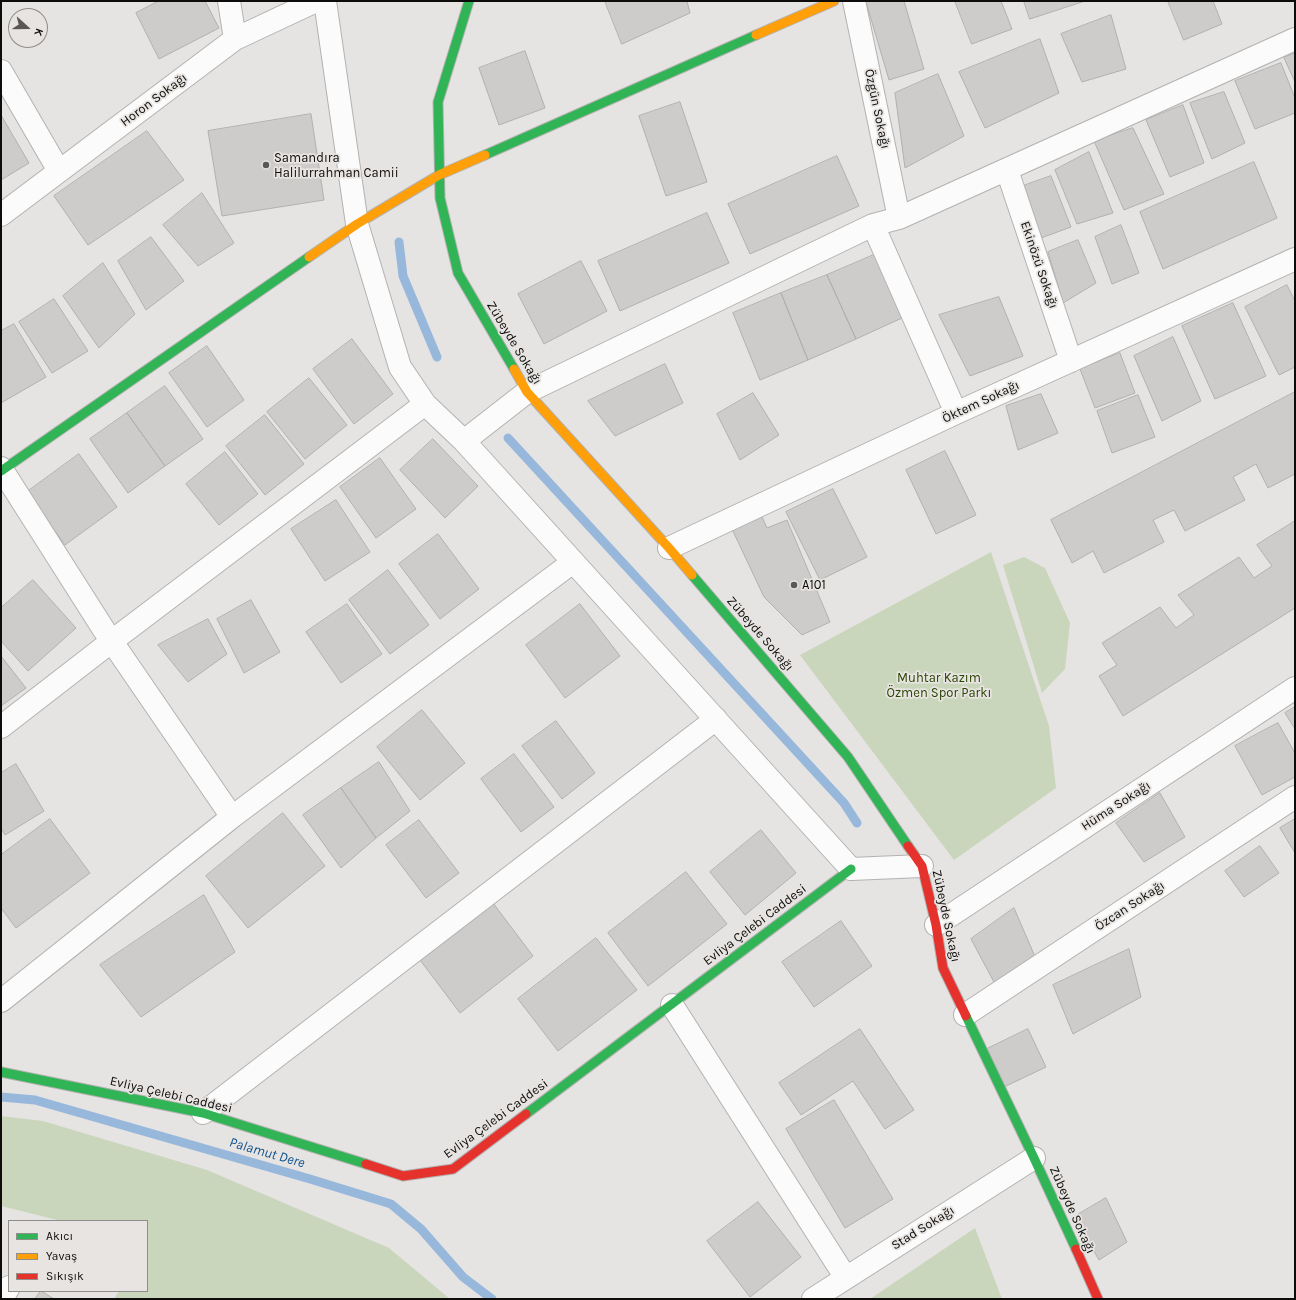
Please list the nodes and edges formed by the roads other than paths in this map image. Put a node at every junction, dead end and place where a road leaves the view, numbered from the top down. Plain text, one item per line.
1 (229, 1) edge
2 (316, 1) edge
3 (325, 1) edge
4 (468, 1) edge
5 (834, 1) edge
6 (854, 1) edge
7 (235, 39) junction
8 (1295, 40) edge
9 (1, 71) edge
10 (1007, 170) junction
11 (59, 171) junction
12 (439, 175) junction
13 (1, 215) edge
14 (900, 218) junction
15 (357, 224) junction
16 (873, 225) junction
17 (1295, 259) edge
18 (1071, 361) junction
19 (527, 392) junction
20 (425, 404) junction
21 (956, 413) junction
22 (464, 441) junction
23 (1, 470) edge
24 (669, 548) junction
25 (573, 562) junction
26 (112, 641) junction
27 (1295, 688) edge
28 (716, 719) junction
29 (1, 727) edge
30 (1295, 797) edge
31 (232, 817) junction
32 (922, 866) junction
33 (852, 869) junction
34 (936, 925) junction
35 (1, 1001) edge
36 (672, 1005) junction
37 (965, 1015) junction
38 (1, 1072) edge
39 (203, 1113) junction
40 (1034, 1158) junction
41 (846, 1278) junction
42 (8, 1289) edge
43 (2, 1299) edge
44 (813, 1299) edge
45 (1098, 1299) edge

1 - 7 street
2 - 7 street, Horon Sokağı
3 - 15 street
4 - 12 street, Zübeyde Sokağı
5 - 12 street
6 - 14 street, Özgün Sokağı
7 - 11 street, Horon Sokağı
8 - 10 street
9 - 11 street
10 - 14 street
10 - 18 street, Ekinözü Sokağı
11 - 13 street, Horon Sokağı
12 - 15 street
12 - 19 street, Zübeyde Sokağı
14 - 16 street
15 - 20 street
15 - 23 street
16 - 19 street
16 - 21 street
17 - 18 street, Öktem Sokağı
18 - 21 street, Öktem Sokağı
19 - 22 street
19 - 24 street, Zübeyde Sokağı
20 - 22 street
20 - 26 street
21 - 24 street, Öktem Sokağı
22 - 25 street
23 - 26 street
24 - 32 street, Zübeyde Sokağı
25 - 28 street
25 - 31 street
26 - 29 street
26 - 31 street
27 - 34 street, Hüma Sokağı
28 - 33 street
28 - 39 street
30 - 37 street, Özcan Sokağı
31 - 35 street
32 - 33 street
32 - 34 street, Zübeyde Sokağı
33 - 36 street, Evliya Çelebi Caddesi
34 - 37 street, Zübeyde Sokağı
36 - 39 street, Evliya Çelebi Caddesi
36 - 41 street
37 - 40 street, Zübeyde Sokağı
38 - 39 street, Evliya Çelebi Caddesi
40 - 41 street, Stad Sokağı
40 - 45 street, Zübeyde Sokağı
41 - 44 street, Stad Sokağı
42 - 43 street

